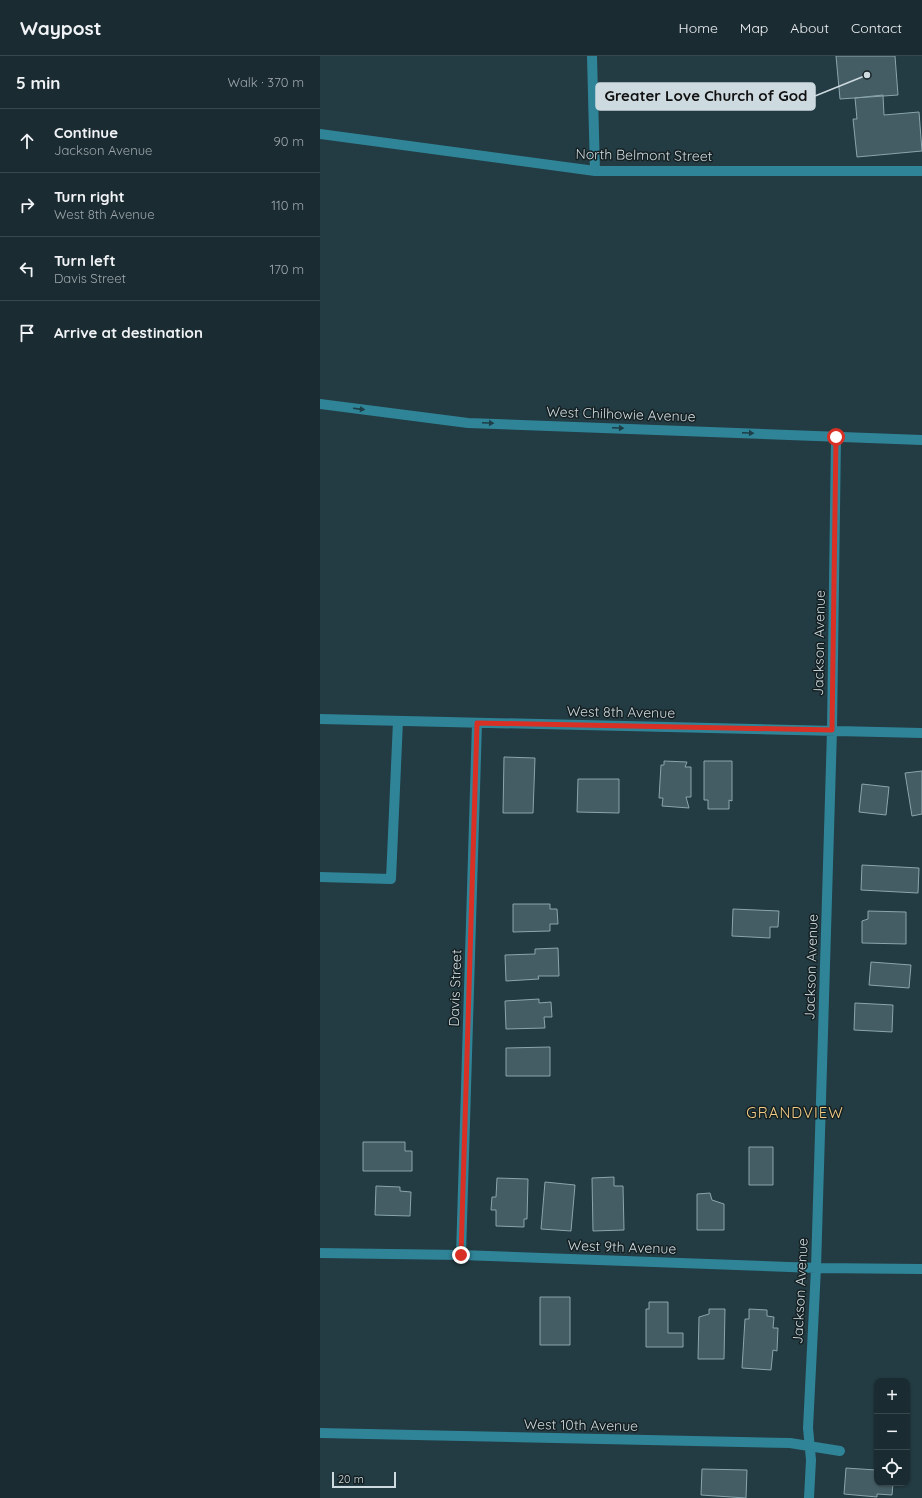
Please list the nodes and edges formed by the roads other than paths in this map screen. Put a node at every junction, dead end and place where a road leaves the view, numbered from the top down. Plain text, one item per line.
1 (592, 56) edge
2 (320, 134) edge
3 (595, 171) junction
4 (922, 171) edge
5 (320, 404) edge
6 (836, 437) junction
7 (922, 440) edge
8 (320, 719) edge
9 (398, 721) junction
10 (477, 723) junction
11 (832, 730) junction
12 (922, 733) edge
13 (320, 877) edge
14 (320, 1253) edge
15 (461, 1255) junction
16 (816, 1268) junction
17 (922, 1269) edge
18 (320, 1433) edge
19 (810, 1446) junction
20 (840, 1451) dead end
21 (809, 1498) edge

1 - 3 street
2 - 3 street, North Belmont Street
3 - 4 street, North Belmont Street
5 -> 6 street, West Chilhowie Avenue
6 - 7 street, West Chilhowie Avenue
6 - 11 street, Jackson Avenue
8 - 9 street, West 8th Avenue
9 - 10 street, West 8th Avenue
9 - 13 street
10 - 11 street, West 8th Avenue
10 - 15 street, Davis Street
11 - 12 street, West 8th Avenue
11 - 16 street, Jackson Avenue
14 - 15 street, West 9th Avenue
15 - 16 street, West 9th Avenue
16 - 17 street, West 9th Avenue
16 - 19 street, Jackson Avenue
18 - 19 street, West 10th Avenue
19 - 20 street, West 10th Avenue
19 - 21 street, Jackson Avenue

